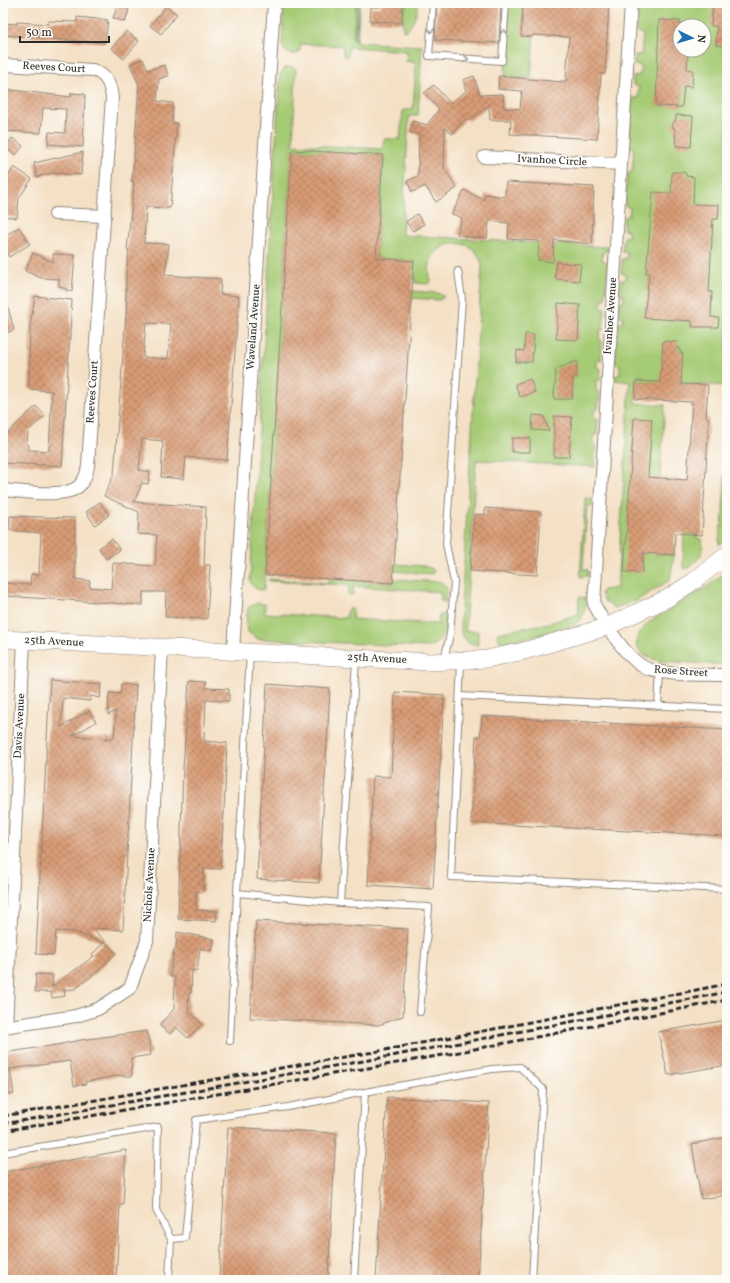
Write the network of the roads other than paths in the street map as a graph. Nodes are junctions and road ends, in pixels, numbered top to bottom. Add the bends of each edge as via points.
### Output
1 (274, 3) edge
2 (433, 3) edge
3 (506, 3) edge
4 (631, 3) edge
5 (3, 65) edge
6 (484, 157) dead end
7 (621, 164) junction
8 (55, 214) dead end
9 (105, 216) junction
10 (458, 271) dead end
11 (3, 490) edge
12 (727, 554) edge
13 (606, 627) junction
14 (3, 639) edge
15 (24, 640) junction
16 (162, 648) junction
17 (241, 652) junction
18 (356, 658) junction
19 (461, 660) junction
20 (444, 662) junction
21 (660, 672) junction
22 (727, 676) edge
23 (460, 696) junction
24 (658, 706) junction
25 (727, 709) edge
26 (727, 889) edge
27 (237, 893) junction
28 (340, 903) junction
29 (420, 1012) dead end
30 (4, 1027) edge
31 (230, 1041) dead end
32 (365, 1092) junction
33 (3, 1153) edge
34 (171, 1239) junction
35 (169, 1280) edge
36 (354, 1280) edge
37 (532, 1280) edge

1 - 17 street, Waveland Avenue
2 -> 3 lane via 429,56 502,60
4 - 7 street, Ivanhoe Avenue
5 - 9 street, Reeves Court via 93,70 101,73 111,86
6 - 7 street, Ivanhoe Circle
7 - 13 street, Ivanhoe Avenue via 594,587 594,604
8 - 9 street
9 - 11 street, Reeves Court via 86,477 79,487 69,492
10 - 20 lane via 462,299 446,544 454,582 450,634
12 - 13 street, 25th Avenue via 668,598
13 - 19 street, 25th Avenue via 524,651 487,659
13 - 21 street, Rose Street via 636,662 649,670
14 - 15 street, 25th Avenue
15 - 16 street, 25th Avenue
15 - 30 street, Davis Avenue
16 - 17 street, 25th Avenue
16 - 30 street, Nichols Avenue via 147,941 130,988 98,1009 76,1016
17 - 18 street, 25th Avenue
17 - 27 lane
18 - 20 street, 25th Avenue
18 - 28 lane
19 - 20 street, 25th Avenue
19 - 23 lane
21 - 22 street, Rose Street
21 - 24 lane
23 - 24 lane
23 - 26 lane via 451,877
24 - 25 lane
27 - 28 lane
27 - 31 lane
28 - 29 lane via 429,907
32 - 34 lane via 288,1107 196,1120 186,1238
32 - 36 lane
32 - 37 lane via 520,1067 542,1089
33 - 34 lane via 158,1127 156,1210
34 - 35 lane

